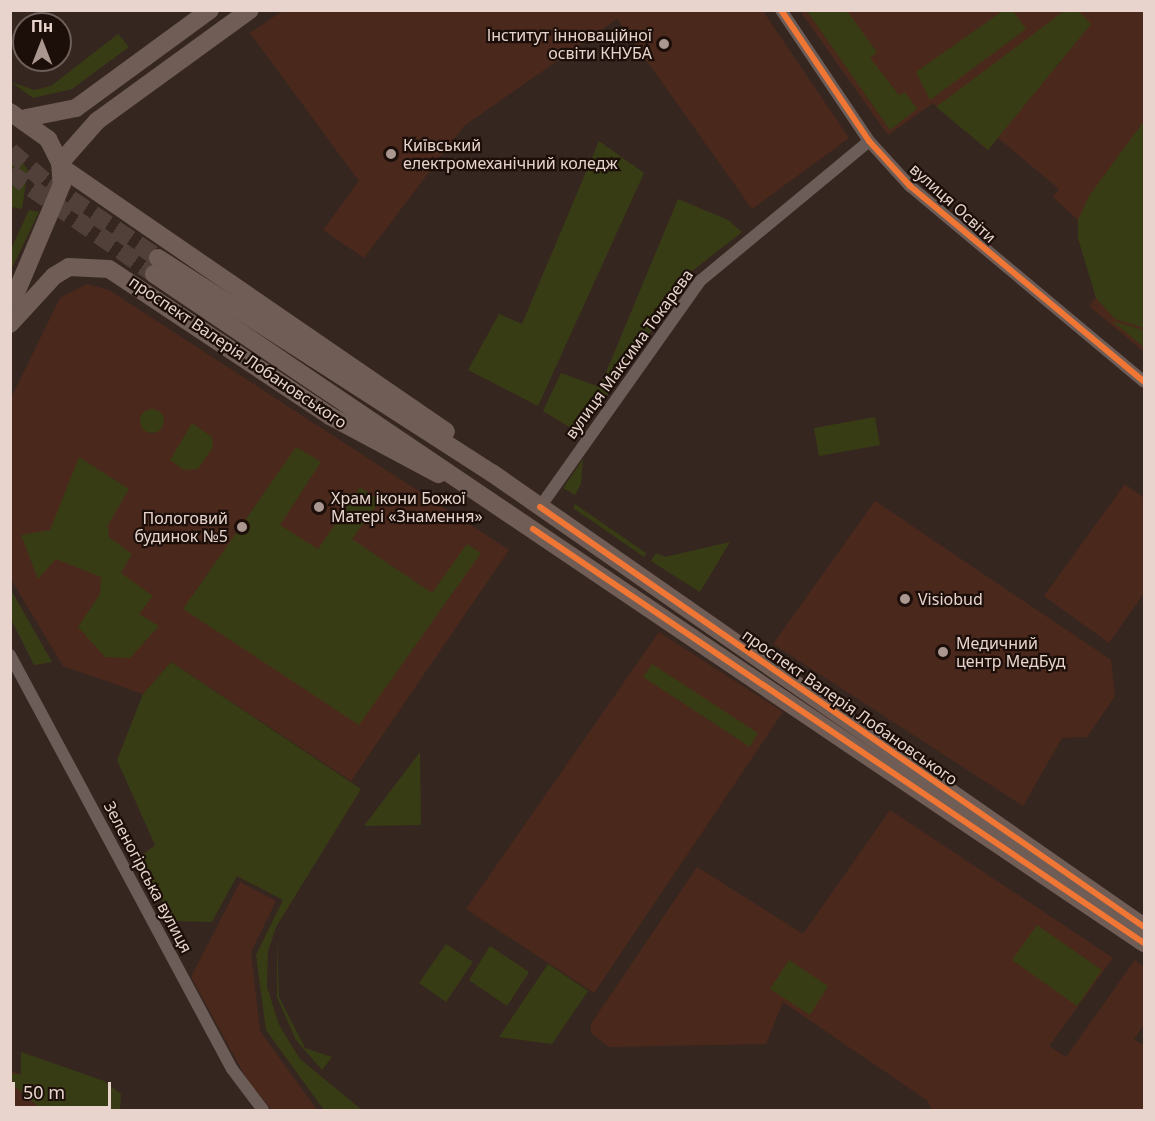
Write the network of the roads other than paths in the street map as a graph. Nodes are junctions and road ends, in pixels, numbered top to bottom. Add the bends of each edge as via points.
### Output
1 (210, 10) edge
2 (250, 10) edge
3 (781, 10) edge
4 (15, 113) edge
5 (869, 141) junction
6 (60, 165) junction
7 (10, 307) edge
8 (10, 324) edge
9 (1144, 382) edge
10 (492, 473) junction
11 (477, 491) junction
12 (540, 507) junction
13 (10, 656) edge
14 (1144, 927) edge
15 (1144, 942) edge
16 (263, 1110) edge

1 - 4 main road via 76,108
2 - 6 main road via 97,121
3 - 5 street, вулиця Освіти
4 - 6 main road via 48,139
5 - 9 street, вулиця Освіти via 910,186
5 - 12 street, вулиця Максима Токарева via 700,281
6 - 7 main road via 59,201
6 - 10 main road, проспект Валерія Лобановського via 373,378 437,424
8 - 11 main road, проспект Валерія Лобановського via 54,276 69,267 110,269 330,416 410,462
10 - 11 main road, проспект Валерія Лобановського via 156,266
10 - 12 main road, проспект Валерія Лобановського
11 - 15 main road, проспект Валерія Лобановського
12 - 14 main road, проспект Валерія Лобановського
13 - 16 street, Зеленогірська вулиця via 232,1069

